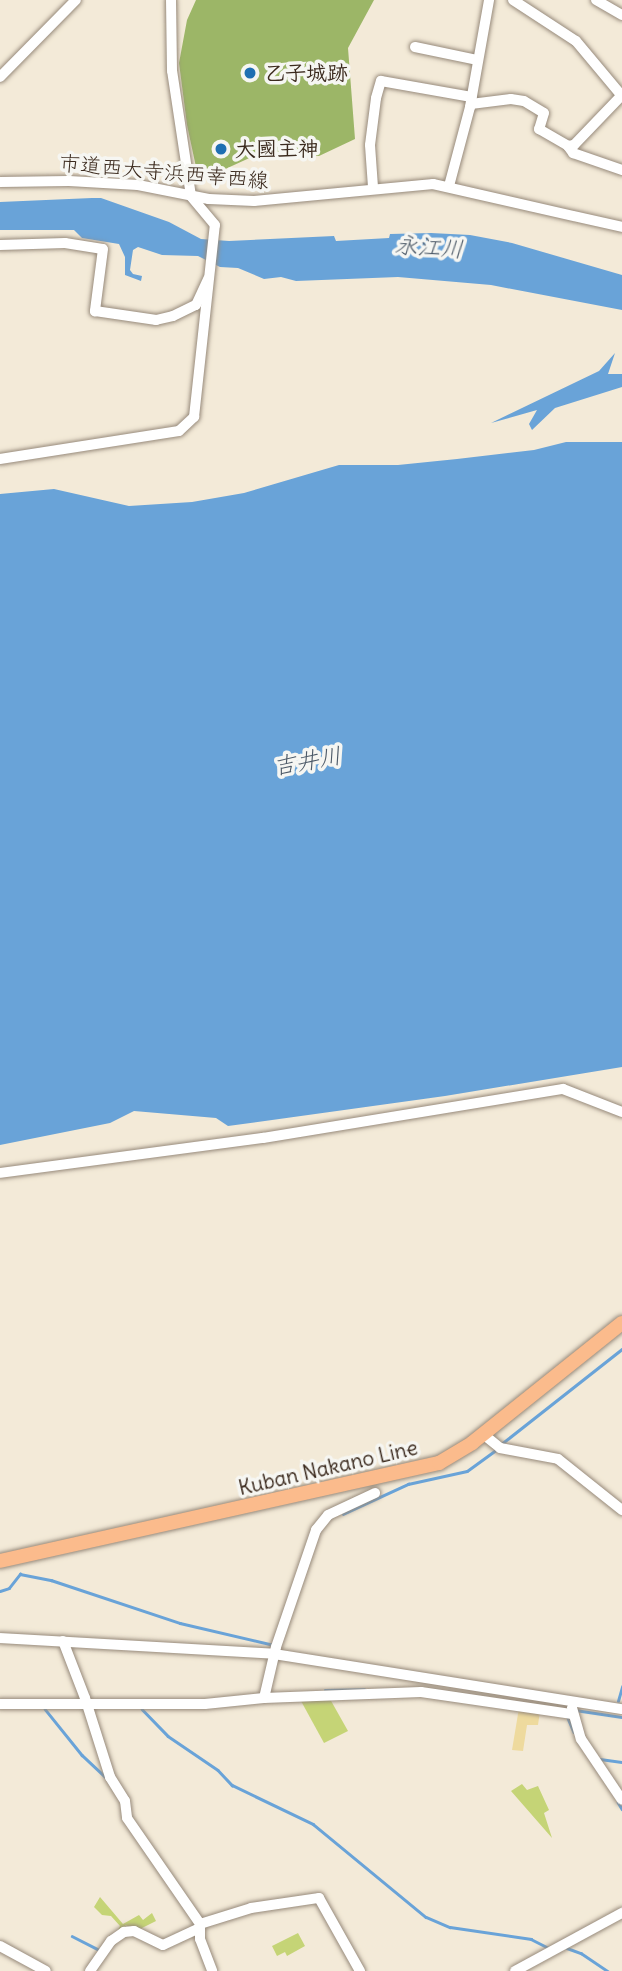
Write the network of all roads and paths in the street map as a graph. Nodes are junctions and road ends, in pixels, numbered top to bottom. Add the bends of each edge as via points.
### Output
1 (76, 0) edge
2 (171, 0) edge
3 (489, 0) edge
4 (513, 0) edge
5 (596, 0) edge
6 (622, 15) edge
7 (415, 47) dead end
8 (477, 60) junction
9 (0, 78) edge
10 (622, 95) edge
11 (471, 101) junction
12 (568, 146) junction
13 (622, 170) edge
14 (0, 182) edge
15 (449, 186) junction
16 (373, 187) junction
17 (191, 196) junction
18 (622, 226) edge
19 (0, 245) edge
20 (210, 277) junction
21 (0, 458) edge
22 (622, 1112) edge
23 (0, 1173) edge
24 (622, 1323) edge
25 (483, 1434) junction
26 (376, 1493) dead end
27 (622, 1510) edge
28 (0, 1561) edge
29 (0, 1639) edge
30 (63, 1641) junction
31 (275, 1654) junction
32 (264, 1696) junction
33 (86, 1702) junction
34 (0, 1704) edge
35 (622, 1709) edge
36 (570, 1710) junction
37 (622, 1800) edge
38 (622, 1913) edge
39 (199, 1926) junction
40 (0, 1946) edge
41 (46, 1971) edge
42 (90, 1971) edge
43 (212, 1971) edge
44 (360, 1971) edge
45 (515, 1971) edge

1 - 9 street
2 - 17 street via 172,71
3 - 8 street
4 - 10 street via 576,41
5 - 6 street
7 - 8 street
8 - 11 street
10 - 12 street
11 - 12 street via 524,101 544,113 538,129
11 - 15 street
11 - 16 street via 381,81 370,145
12 - 13 street via 573,153
14 - 17 street, 市道西大寺浜西幸西線 via 138,186
15 - 16 street, 市道西大寺浜西幸西線
15 - 18 street, 市道西大寺浜西幸西線
16 - 17 street, 市道西大寺浜西幸西線 via 277,201
17 - 20 street via 215,225
19 - 20 street via 65,243 103,249 95,311 156,320 173,316 196,305
20 - 21 street via 194,417 179,431
22 - 23 street via 563,1089 263,1138
24 - 25 main road, Kuban Nakano Line
25 - 27 street via 498,1447 558,1459
25 - 28 main road, Kuban Nakano Line via 450,1458 421,1469
26 - 31 street via 328,1515 316,1530
29 - 30 street
30 - 31 street
30 - 33 street
31 - 32 street
31 - 36 street
32 - 33 street via 205,1704
32 - 36 street via 421,1692
33 - 34 street
33 - 39 street via 110,1777 126,1810
35 - 36 street
36 - 37 street via 581,1739
38 - 45 street
39 - 42 street via 163,1945 135,1931 124,1932 111,1941
39 - 43 street
39 - 44 street via 251,1908 319,1898
40 - 41 street

